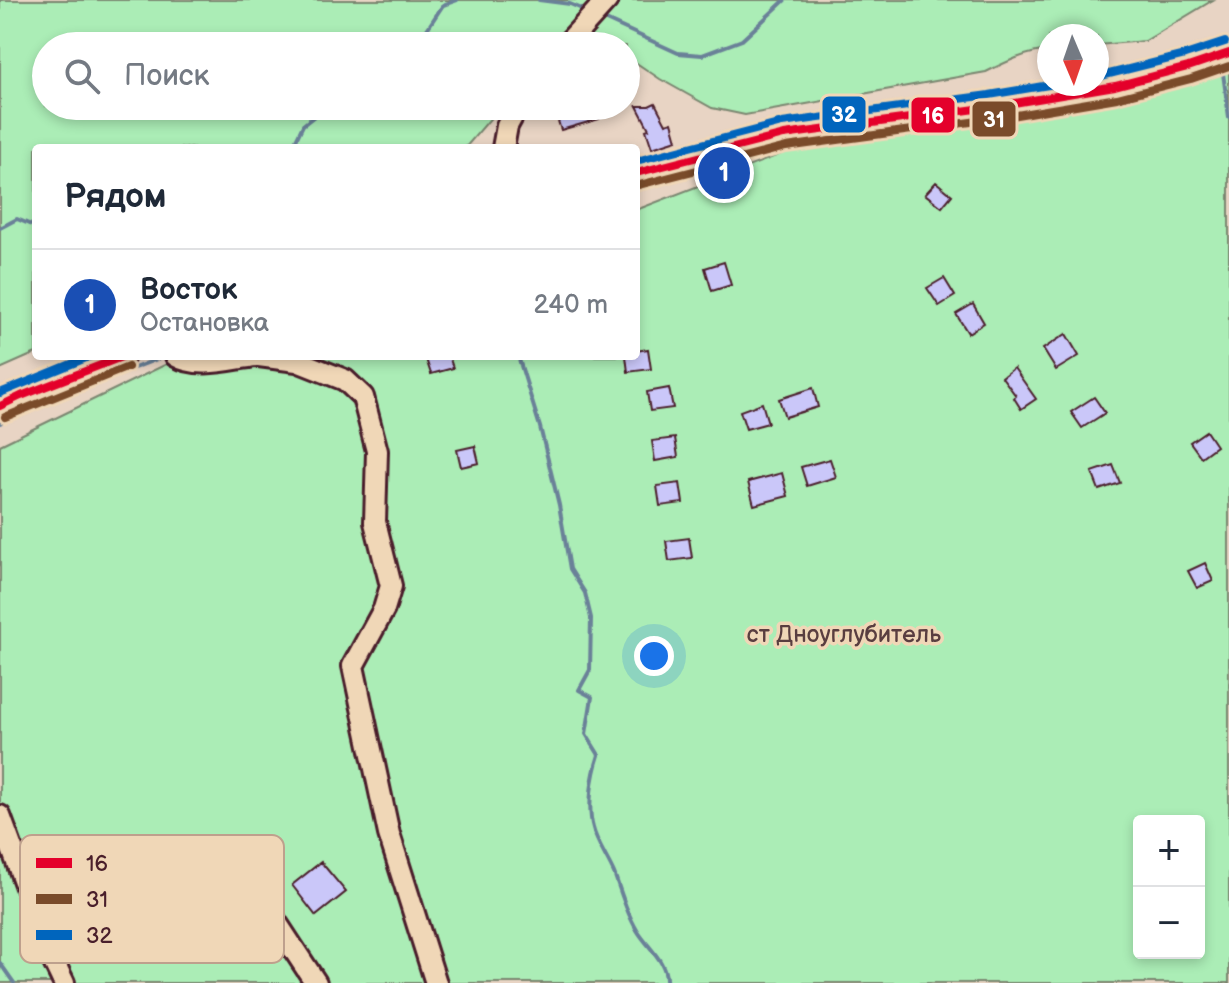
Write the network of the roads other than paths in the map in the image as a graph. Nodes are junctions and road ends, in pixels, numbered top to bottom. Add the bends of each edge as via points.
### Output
1 (607, 0) edge
2 (578, 32) edge
3 (1229, 53) edge
4 (510, 120) edge
5 (504, 144) edge
6 (640, 172) edge
7 (114, 360) edge
8 (187, 360) edge
9 (222, 360) edge
10 (289, 360) edge
11 (0, 406) edge
12 (0, 816) edge
13 (20, 871) edge
14 (284, 934) edge
15 (54, 963) edge
16 (64, 983) edge
17 (316, 983) edge
18 (436, 983) edge

1 - 2 street
3 - 6 street via 1115,86 784,135
4 - 5 street
7 - 11 street
8 - 9 street
10 - 18 street via 345,380 363,397 377,451 375,522 391,586 353,666 389,834
12 - 13 street
14 - 17 street
15 - 16 street

